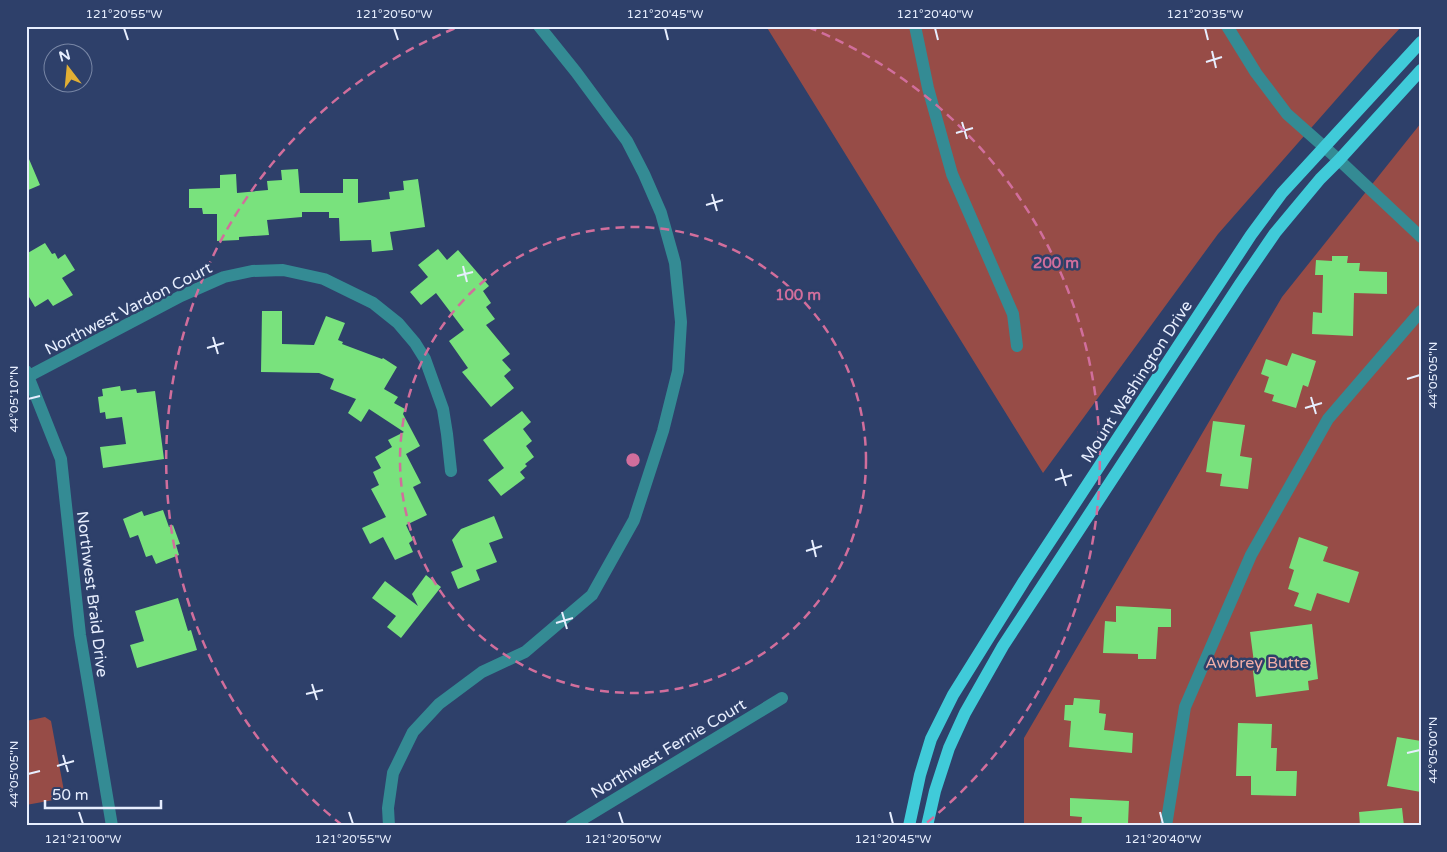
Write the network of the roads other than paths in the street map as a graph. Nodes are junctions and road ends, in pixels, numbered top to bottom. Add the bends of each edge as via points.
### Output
1 (539, 26) edge
2 (915, 26) edge
3 (1227, 26) edge
4 (1421, 42) edge
5 (1421, 70) edge
6 (1325, 147) junction
7 (1340, 160) junction
8 (1421, 237) edge
9 (1421, 311) edge
10 (1017, 346) dead end
11 (28, 373) edge
12 (452, 471) dead end
13 (782, 698) dead end
14 (112, 826) edge
15 (389, 826) edge
16 (570, 826) edge
17 (909, 826) edge
18 (927, 826) edge
19 (1166, 826) edge

1 - 15 street via 627,141 661,213 675,263 681,322 678,371 663,432 634,520 592,595 524,652 482,672 439,704 412,732 393,773
2 - 10 street via 952,174 1013,314
3 - 6 street via 1256,73 1287,114
4 - 6 main road, Mount Washington Drive
5 - 7 main road, Mount Washington Drive
6 - 7 street
6 - 17 main road, Mount Washington Drive via 1282,193 1251,236 953,694 931,739
7 - 8 street
7 - 18 main road, Mount Washington Drive via 1275,233 1004,646 965,713 949,748
9 - 19 street via 1328,419 1252,554 1185,708
11 - 12 street, Northwest Vardon Court via 181,296 224,278 252,271 283,270 324,279 373,303 398,322 415,343 425,359 443,409
11 - 14 street, Northwest Braid Drive via 61,459 80,635
13 - 16 street, Northwest Fernie Court

